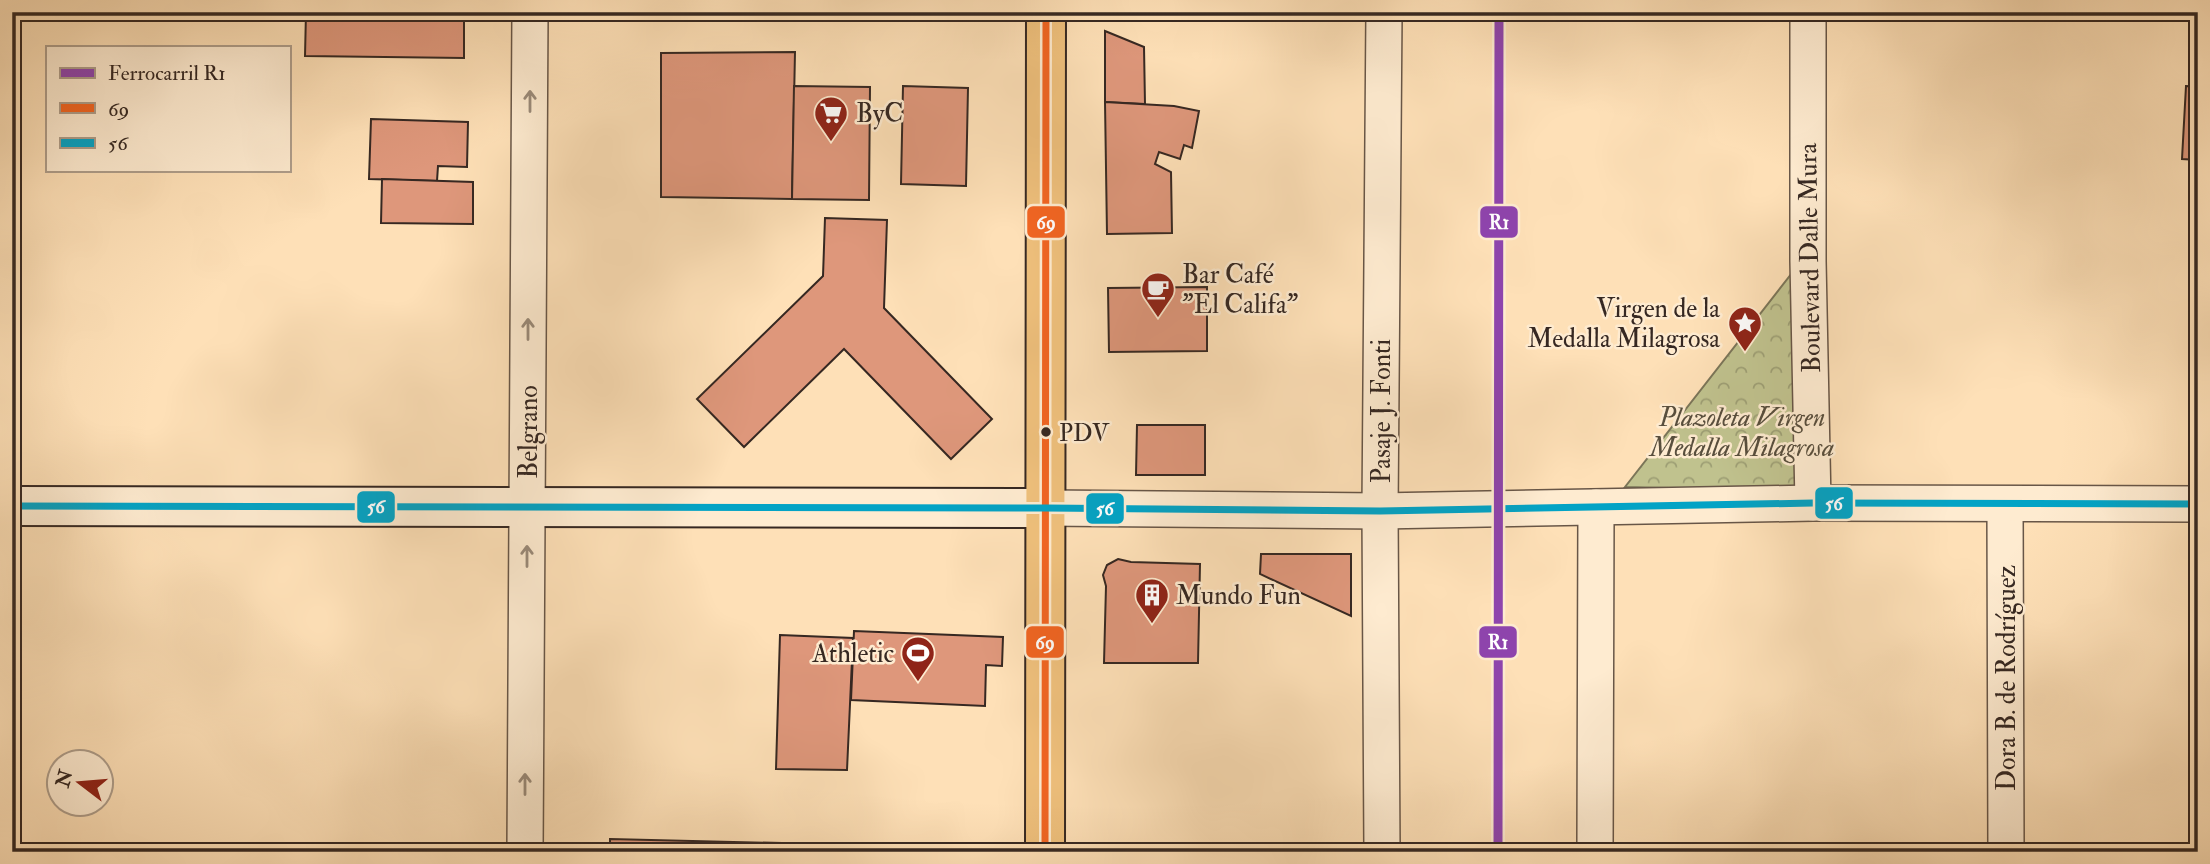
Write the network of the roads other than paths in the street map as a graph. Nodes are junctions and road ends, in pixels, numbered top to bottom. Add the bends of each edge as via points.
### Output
1 (530, 12) edge
2 (1046, 12) edge
3 (1384, 12) edge
4 (1808, 12) edge
5 (1814, 503) junction
6 (2198, 504) edge
7 (2005, 505) junction
8 (12, 506) edge
9 (1596, 507) junction
10 (527, 508) junction
11 (1046, 508) junction
12 (1380, 511) junction
13 (525, 852) edge
14 (1045, 852) edge
15 (1382, 852) edge
16 (1595, 852) edge
17 (2006, 852) edge

10 -> 1 street, Belgrano
2 - 11 highway
3 - 12 street, Pasaje J. Fonti
4 - 5 street, Boulevard Dalle Mura
5 - 7 street
5 - 9 street
6 - 7 street
7 - 17 street, Dora B. de Rodríguez
8 - 10 main road
9 - 12 street
9 - 16 street
10 - 11 main road
13 -> 10 street, Belgrano
11 - 12 street
11 - 14 highway
12 - 15 street, Pasaje J. Fonti

